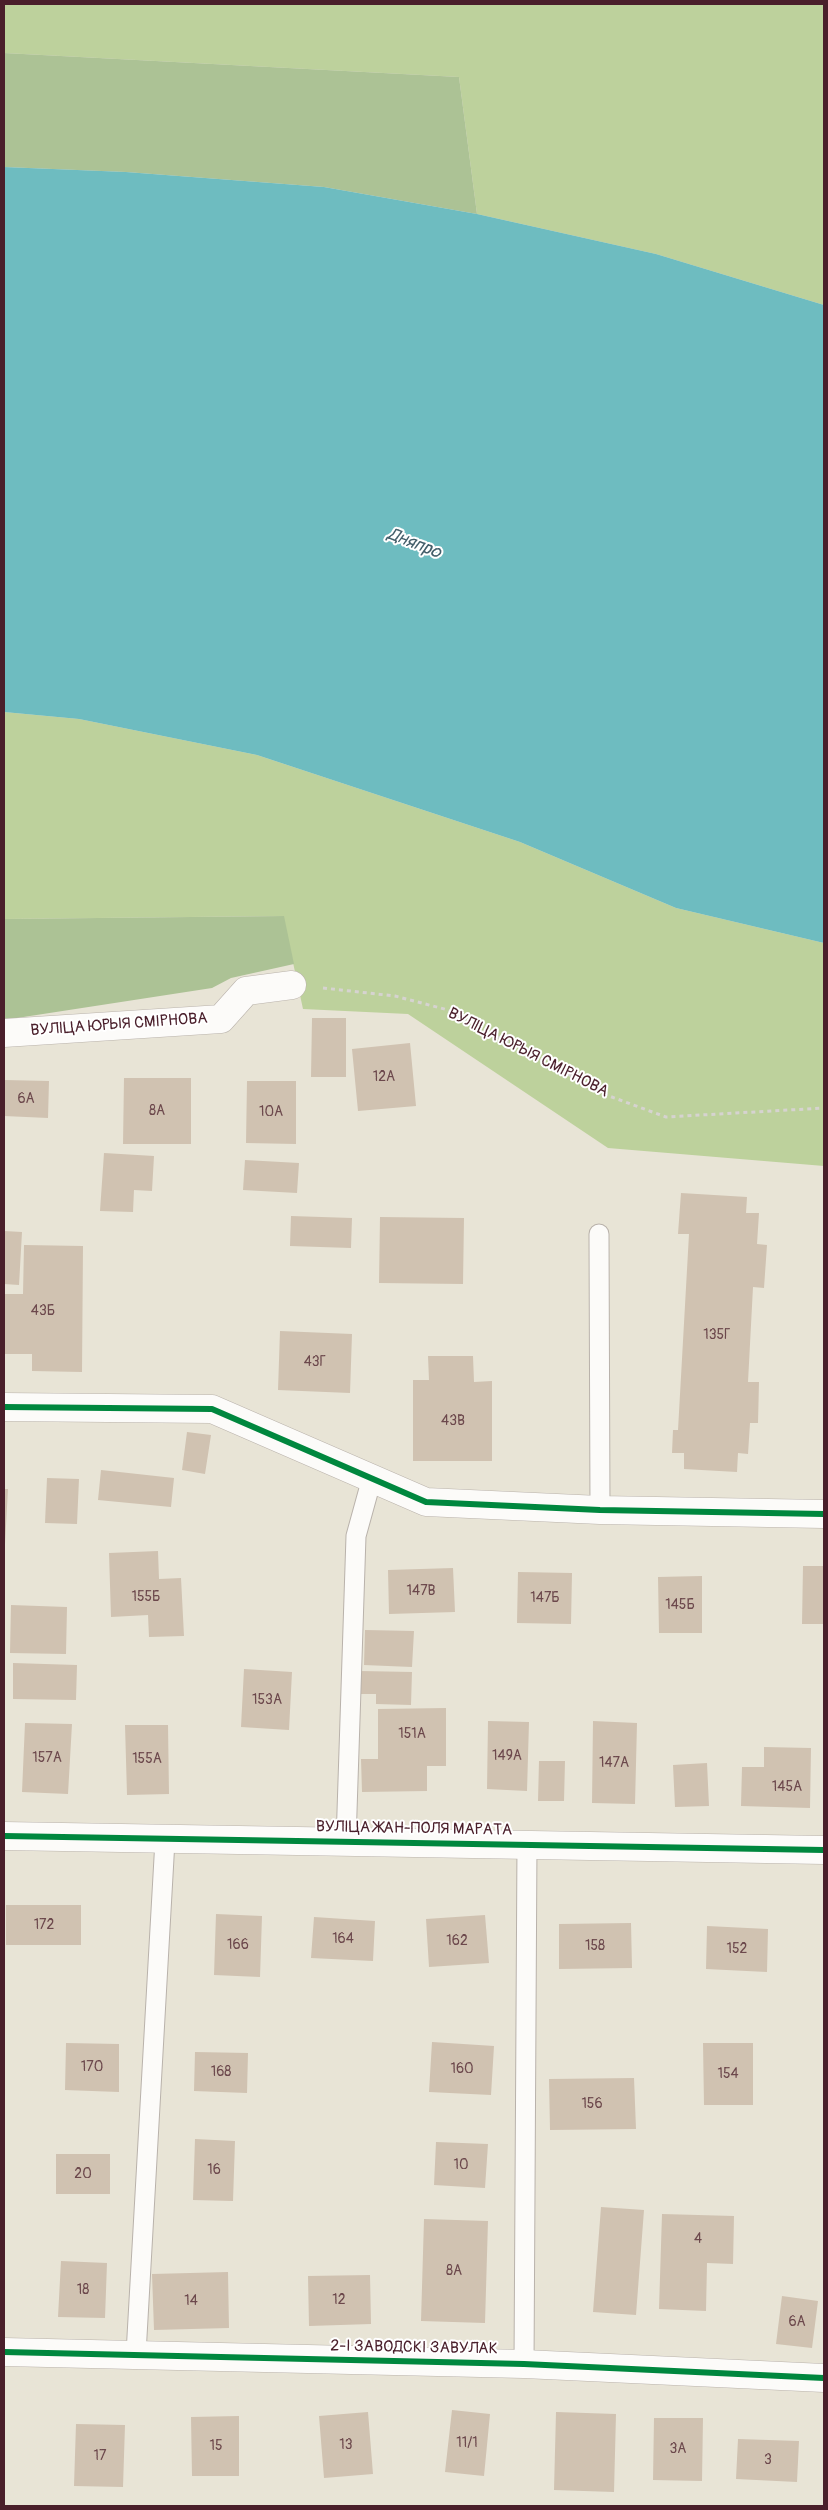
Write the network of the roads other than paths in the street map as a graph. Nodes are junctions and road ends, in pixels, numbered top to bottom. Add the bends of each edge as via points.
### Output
1 (292, 985) road end
2 (4, 1032) edge
3 (599, 1234) dead end
4 (4, 1407) edge
5 (372, 1478) junction
6 (600, 1510) junction
7 (824, 1514) edge
8 (4, 1836) edge
9 (165, 1840) junction
10 (346, 1842) junction
11 (527, 1844) junction
12 (824, 1850) edge
13 (4, 2352) edge
14 (136, 2354) junction
15 (524, 2364) junction
16 (824, 2378) edge

1 - 2 street, ВУЛІЦА ЮРЫЯ СМІРНОВА via 246,991 221,1019
3 - 6 lane
4 - 5 street via 212,1409
5 - 6 street via 426,1502
5 - 10 lane via 356,1536
6 - 7 street
8 - 9 street, ВУЛІЦА ЖАН-ПОЛЯ МАРАТА
9 - 10 street, ВУЛІЦА ЖАН-ПОЛЯ МАРАТА
9 - 14 lane
10 - 11 street, ВУЛІЦА ЖАН-ПОЛЯ МАРАТА
11 - 12 street, ВУЛІЦА ЖАН-ПОЛЯ МАРАТА
11 - 15 lane
13 - 14 street, 2-І ЗАВОДСКІ ЗАВУЛАК
14 - 15 street, 2-І ЗАВОДСКІ ЗАВУЛАК
15 - 16 street, 2-І ЗАВОДСКІ ЗАВУЛАК

